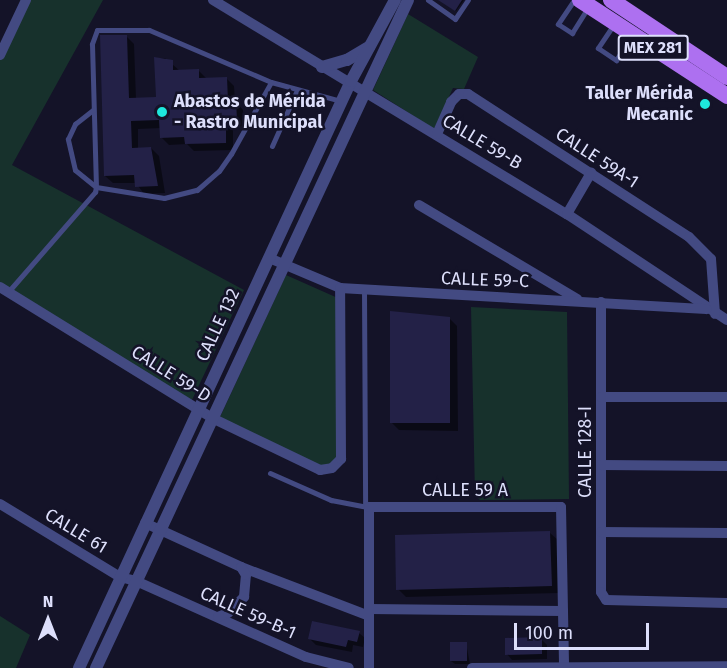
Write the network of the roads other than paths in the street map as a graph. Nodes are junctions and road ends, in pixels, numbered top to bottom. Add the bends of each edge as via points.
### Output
1 (26, 0) edge
2 (213, 0) edge
3 (395, 0) edge
4 (408, 0) edge
5 (428, 0) edge
6 (468, 0) edge
7 (611, 0) edge
8 (581, 2) edge
9 (615, 23) junction
10 (633, 35) junction
11 (370, 46) junction
12 (0, 55) edge
13 (322, 67) junction
14 (725, 72) edge
15 (351, 81) junction
16 (271, 82) junction
17 (297, 90) junction
18 (365, 90) junction
19 (727, 96) edge
20 (342, 101) junction
21 (93, 110) junction
22 (437, 134) junction
23 (272, 146) dead end
24 (591, 173) junction
25 (96, 187) junction
26 (419, 205) dead end
27 (567, 214) junction
28 (269, 258) junction
29 (283, 265) junction
30 (340, 288) junction
31 (4, 290) edge
32 (364, 290) junction
33 (580, 301) junction
34 (601, 302) junction
35 (710, 311) junction
36 (727, 321) edge
37 (727, 396) edge
38 (601, 397) junction
39 (198, 410) junction
40 (212, 418) junction
41 (601, 465) junction
42 (727, 466) edge
43 (270, 473) dead end
44 (0, 504) edge
45 (367, 506) junction
46 (145, 523) junction
47 (160, 530) junction
48 (601, 532) junction
49 (727, 533) edge
50 (241, 567) junction
51 (120, 577) junction
52 (136, 581) junction
53 (727, 603) edge
54 (563, 611) junction
55 (369, 612) junction
56 (218, 617) junction
57 (727, 666) edge
58 (564, 667) edge
59 (79, 668) edge
60 (96, 668) edge
61 (349, 668) edge
62 (369, 668) edge
63 (472, 668) edge

1 - 12 street
2 - 13 street, CALLE 59-B
3 - 11 street, CALLE 132
4 - 18 street, CALLE 132
5 - 6 lane via 455,19
7 - 14 main road, MEX 281
8 - 8 lane via 558,24 572,33
8 - 9 main road, MEX 281
9 - 10 main road, MEX 281
9 - 10 lane via 598,48 616,60
10 - 19 main road, MEX 281
11 - 13 street via 347,60
11 - 15 street, CALLE 132
13 - 15 street, CALLE 59-B
15 - 18 street, CALLE 59-B
15 - 20 street, CALLE 132
16 - 17 lane
16 - 21 lane via 150,30 111,27 96,30 92,44
16 - 25 lane via 231,154 197,190 164,198
17 - 20 lane
17 - 23 lane
18 - 22 street, CALLE 59-B
18 - 29 street, CALLE 132
20 - 28 street, CALLE 132
21 - 25 lane
21 - 25 lane via 75,124 68,139 75,170
22 - 24 street, CALLE 59A-1 via 459,94 468,94
22 - 27 street, CALLE 59-B
24 - 27 street
24 - 35 street, CALLE 59A-1 via 689,237 711,259
25 - 31 lane
26 - 33 street
27 - 35 street, CALLE 59-B via 690,293
28 - 29 street, CALLE 59-C
28 - 39 street, CALLE 132
29 - 30 street, CALLE 59-C
29 - 40 street, CALLE 132
30 - 32 street, CALLE 59-C
30 - 40 street, CALLE 59-D via 341,459 332,468 320,470
31 - 39 street, CALLE 59-D
32 - 33 street, CALLE 59-C
32 - 45 lane
33 - 34 street, CALLE 59-C
34 - 35 street, CALLE 59-C
34 - 38 street, CALLE 128-I
35 - 36 street, CALLE 59-B
37 - 38 street
38 - 41 street, CALLE 128-I
39 - 40 street, CALLE 59-D
39 - 46 street, CALLE 132
40 - 47 street, CALLE 132
41 - 42 street
41 - 48 street, CALLE 128-I
43 - 45 lane via 332,500
44 - 51 street, CALLE 61
45 - 54 street, CALLE 59 A via 561,507
45 - 55 street
46 - 47 street
46 - 51 street, CALLE 132
47 - 50 street
47 - 52 street, CALLE 132
48 - 49 street
48 - 53 street, CALLE 128-I via 601,592 606,600
50 - 55 street
50 - 56 street via 246,575 244,597
51 - 52 street, CALLE 61
51 - 59 street, CALLE 132
52 - 56 street, CALLE 59-B-1
52 - 60 street, CALLE 132
54 - 55 street
54 - 58 street
55 - 62 street
56 - 61 street, CALLE 59-B-1 via 306,657
57 - 58 street
58 - 63 street

